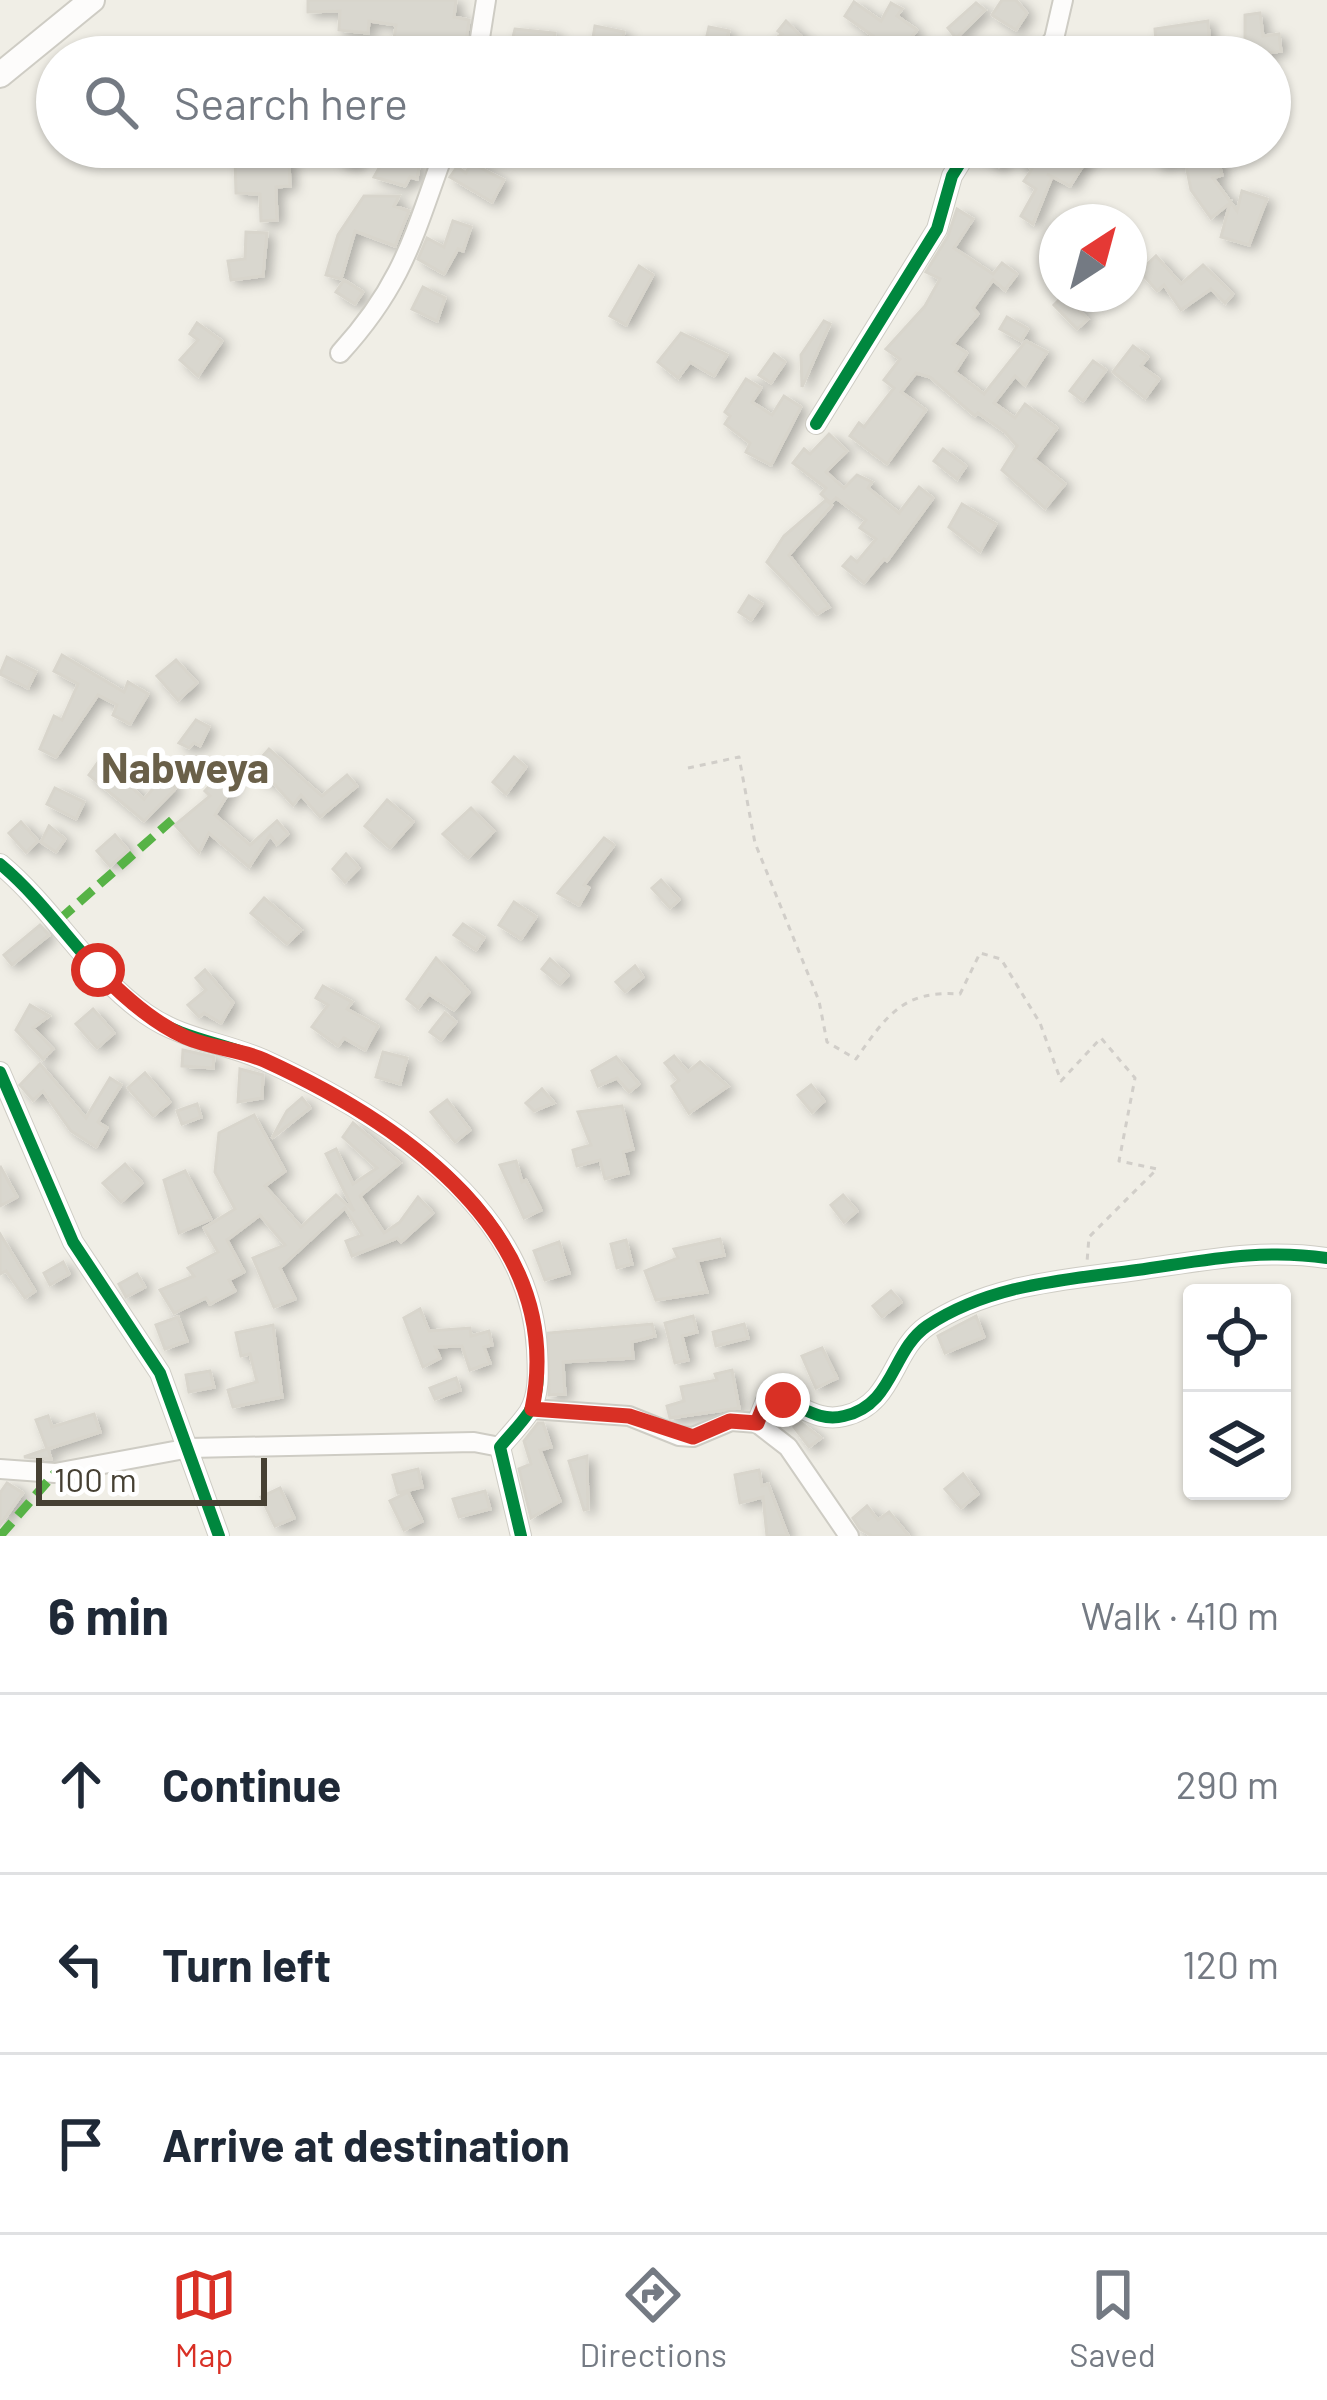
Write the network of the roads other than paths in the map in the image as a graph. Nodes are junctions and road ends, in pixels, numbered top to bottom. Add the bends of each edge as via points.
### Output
1 (92, 0) edge
2 (486, 0) edge
3 (1063, 0) edge
4 (47, 36) edge
5 (480, 36) edge
6 (1055, 36) edge
7 (36, 45) edge
8 (4, 71) edge
9 (440, 168) edge
10 (957, 168) edge
11 (340, 353) dead end
12 (816, 424) dead end
13 (0, 864) edge
14 (0, 1072) edge
15 (1327, 1258) edge
16 (532, 1409) junction
17 (757, 1423) junction
18 (500, 1447) junction
19 (190, 1448) junction
20 (0, 1469) edge
21 (219, 1536) edge
22 (521, 1536) edge
23 (849, 1536) edge

1 - 4 street
2 - 5 street
3 - 6 street
7 - 8 street
9 - 11 street via 399,277
10 - 12 street via 937,229
13 - 16 street via 145,1013 187,1039 262,1059 362,1111 452,1181 501,1236 524,1278 536,1329
14 - 19 street via 73,1242 146,1344
15 - 17 street via 1258,1251 1002,1292 921,1330 890,1382 861,1410 815,1417 767,1398
16 - 17 street via 629,1416 693,1437 730,1421
16 - 18 street
17 - 23 street via 788,1447
18 - 19 street
18 - 22 street
19 - 20 street via 55,1473
19 - 21 street

